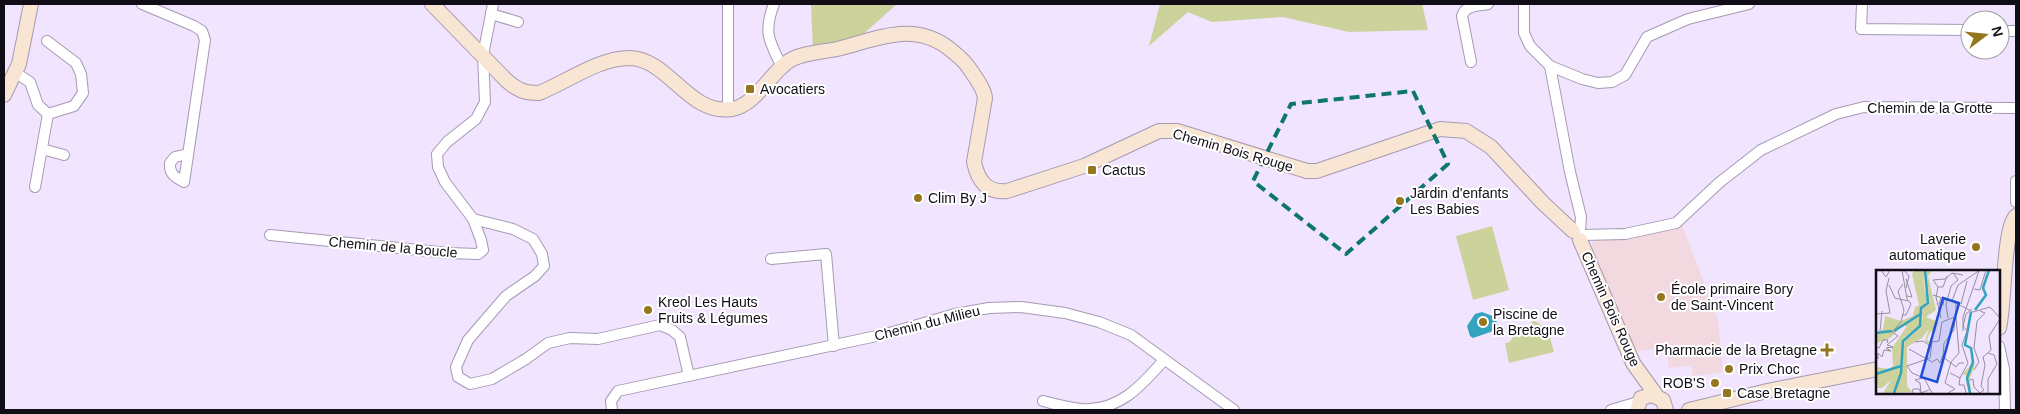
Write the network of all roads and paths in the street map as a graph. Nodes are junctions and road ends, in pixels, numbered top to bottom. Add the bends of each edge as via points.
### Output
1 (31, 4) edge
2 (142, 4) edge
3 (432, 4) edge
4 (728, 4) edge
5 (774, 4) edge
6 (1488, 4) edge
7 (1524, 4) edge
8 (1749, 4) edge
9 (1862, 4) edge
10 (492, 9) edge
11 (518, 22) dead end
12 (1960, 30) edge
13 (47, 41) dead end
14 (483, 54) junction
15 (1471, 62) dead end
16 (1550, 66) junction
17 (782, 67) junction
18 (10, 77) edge
19 (4, 94) edge
20 (2016, 108) edge
21 (728, 109) junction
22 (48, 114) junction
23 (42, 149) junction
24 (64, 154) dead end
25 (188, 154) dead end
26 (2016, 181) edge
27 (35, 187) dead end
28 (2016, 202) edge
29 (2016, 216) edge
30 (473, 219) junction
31 (1579, 234) junction
32 (270, 235) dead end
33 (771, 259) dead end
34 (2000, 323) edge
35 (834, 346) junction
36 (2000, 351) edge
37 (1164, 360) junction
38 (1876, 369) edge
39 (689, 376) junction
40 (1642, 378) junction
41 (1043, 401) dead end
42 (1662, 403) edge
43 (1639, 404) edge
44 (1082, 409) edge
45 (612, 410) edge
46 (1234, 410) edge
47 (1619, 410) edge
48 (1683, 410) edge
49 (1689, 410) edge
50 (2005, 410) edge

1 - 18 street
2 - 25 street via 194,26 202,31 205,40
3 - 14 street
4 - 21 street
5 - 17 street via 769,18 768,39
6 - 15 street via 1468,8 1462,16
7 - 16 street via 1524,33 1530,46
8 - 16 street via 1688,19 1653,33 1647,37 1625,75 1612,82 1582,79
9 - 12 street via 1861,28
10 - 11 street
10 - 14 street
13 - 22 street via 76,63 83,93 74,106
14 - 21 street via 516,89 528,93 543,92 621,59 639,59 652,65 702,103
14 - 30 street, Chemin de la Boucle via 484,102 476,119 446,142 437,154 438,167 445,182
16 - 31 street via 1581,218
17 - 21 street, Chemin Bois Rouge via 751,98 734,109
17 - 31 street, Chemin Bois Rouge via 791,60 900,34 921,33 945,45 965,61 984,95 974,162 984,183 996,192 1084,166 1159,131 1177,130 1307,172 1440,129 1452,128 1466,131 1491,147 1543,203
18 - 19 street
18 - 22 street via 30,82 38,105
20 - 31 street, Chemin de la Grotte via 1864,107 1836,114 1761,150 1676,223 1625,234
22 - 23 street
23 - 24 street
23 - 27 street
26 - 28 street
29 - 34 street via 2008,232
30 - 32 street, Chemin de la Boucle via 482,240 483,250 478,254
30 - 39 street via 513,229 533,239 542,254 544,266 506,296 468,340 456,367 458,377 470,384 492,379 555,341 598,339 660,325 680,337
31 - 40 street, Chemin Bois Rouge via 1616,327
33 - 35 street via 826,254
35 - 37 street, Chemin du Milieu via 955,314 1021,307 1099,322 1131,335
35 - 39 street, Chemin du Milieu
36 - 50 street
37 - 44 street via 1120,401
37 - 46 street, Chemin du Milieu
38 - 49 street
39 - 45 street, Chemin du Milieu via 618,391 611,401
40 - 42 street, Chemin Bois Rouge
40 - 43 street, Chemin Bois Rouge
41 - 44 street
42 - 43 street via 1648,395
42 - 48 street
43 - 47 street

